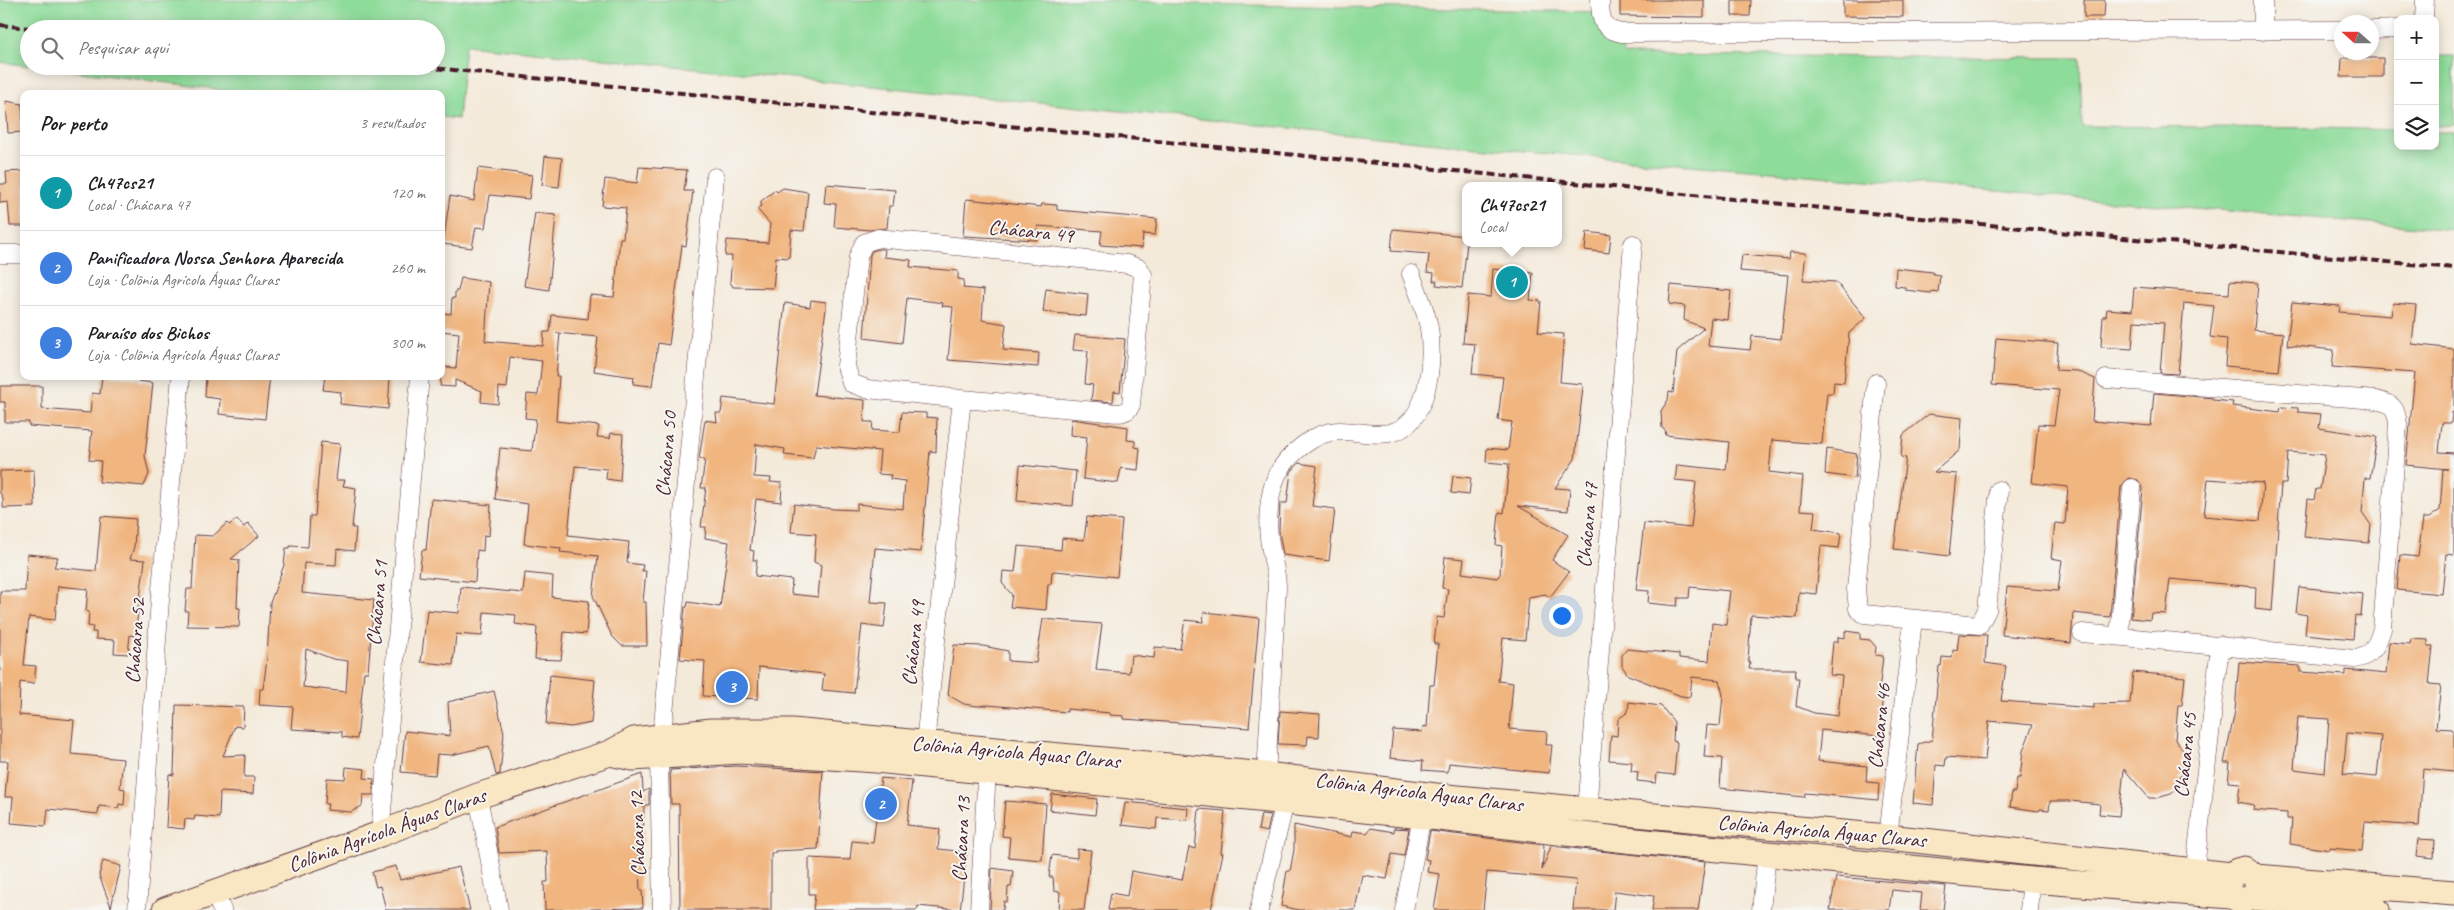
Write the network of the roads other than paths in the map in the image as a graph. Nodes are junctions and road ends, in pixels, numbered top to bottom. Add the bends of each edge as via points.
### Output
1 (1600, 0) edge
2 (2263, 0) edge
3 (2425, 0) edge
4 (2424, 15) edge
5 (2394, 29) edge
6 (2334, 30) edge
7 (2379, 30) edge
8 (2263, 31) junction
9 (715, 176) dead end
10 (1633, 244) dead end
11 (0, 254) edge
12 (20, 254) edge
13 (1412, 274) dead end
14 (2106, 379) dead end
15 (181, 380) edge
16 (420, 380) edge
17 (1876, 383) dead end
18 (962, 399) junction
19 (2132, 488) dead end
20 (1999, 490) dead end
21 (1913, 620) junction
22 (2082, 632) dead end
23 (2119, 636) junction
24 (2220, 645) junction
25 (925, 743) junction
26 (660, 746) junction
27 (987, 770) junction
28 (1266, 775) junction
29 (1294, 778) junction
30 (1330, 781) junction
31 (478, 796) junction
32 (1285, 802) junction
33 (1329, 807) junction
34 (1587, 810) junction
35 (1422, 816) junction
36 (380, 834) junction
37 (1888, 837) junction
38 (1767, 853) junction
39 (2196, 870) junction
40 (2032, 880) junction
41 (2243, 886) junction
42 (2454, 893) edge
43 (218, 901) edge
44 (2290, 905) edge
45 (137, 910) edge
46 (165, 910) edge
47 (499, 910) edge
48 (662, 910) edge
49 (980, 910) edge
50 (1259, 910) edge
51 (1404, 910) edge
52 (1761, 910) edge
53 (2029, 910) edge
54 (2377, 910) edge

1 - 8 street via 1607,29 1622,33
2 - 8 street
3 - 4 street
5 - 7 street
6 - 8 street
9 - 26 street, Chácara 50
10 - 34 street, Chácara 47
11 - 12 street
13 - 28 street via 1425,311 1430,349 1427,387 1414,418 1391,433 1339,431 1324,434 1292,454 1282,466 1274,485 1269,539 1277,587
14 - 24 street via 2376,400 2388,403 2396,411 2398,424 2382,629 2372,652 2365,658 2355,659
15 - 45 street, Chácara 52 via 160,600
16 - 36 street, Chácara 51
17 - 21 street via 1856,598 1858,609 1864,614
18 - 18 street, Chácara 49 via 867,389 851,383 846,366 858,257 864,243 878,238 1127,264 1139,268 1143,275 1129,410 1107,412
18 - 25 street, Chácara 49
19 - 23 street
20 - 21 street via 1984,618 1979,625 1972,626
21 - 37 street, Chácara 46
22 - 23 street
23 - 24 street
24 - 39 street, Chácara 45
25 - 26 main road, Colônia Agrícola Águas Claras via 792,731 711,731
25 - 28 main road, Colônia Agrícola Águas Claras
26 - 27 main road, Colônia Agrícola Águas Claras
26 - 31 main road, Colônia Agrícola Águas Claras via 633,758 610,753
26 - 48 street, Chácara 12
27 - 32 main road, Colônia Agrícola Águas Claras
27 - 49 street, Chácara 13
28 - 29 main road, Colônia Agrícola Águas Claras
29 - 30 main road, Colônia Agrícola Águas Claras
29 - 32 main road
30 - 33 main road
30 - 34 main road, Colônia Agrícola Águas Claras via 1436,796
31 - 36 main road, Colônia Agrícola Águas Claras
31 - 47 street
32 - 33 main road, Colônia Agrícola Águas Claras
32 - 50 street
33 - 35 main road, Colônia Agrícola Águas Claras
34 - 37 main road, Colônia Agrícola Águas Claras
35 - 38 main road, Colônia Agrícola Águas Claras
35 - 51 street
36 - 43 main road, Colônia Agrícola Águas Claras
37 - 39 main road, Colônia Agrícola Águas Claras
38 - 40 main road, Colônia Agrícola Águas Claras
38 - 52 street
39 - 41 main road, Colônia Agrícola Águas Claras
40 - 41 main road, Colônia Agrícola Águas Claras
40 - 53 street
41 - 42 main road, Colônia Agrícola Águas Claras
41 - 44 main road, Colônia Agrícola Águas Claras
43 - 46 main road, Colônia Agrícola Águas Claras
44 - 54 main road, Colônia Agrícola Águas Claras

